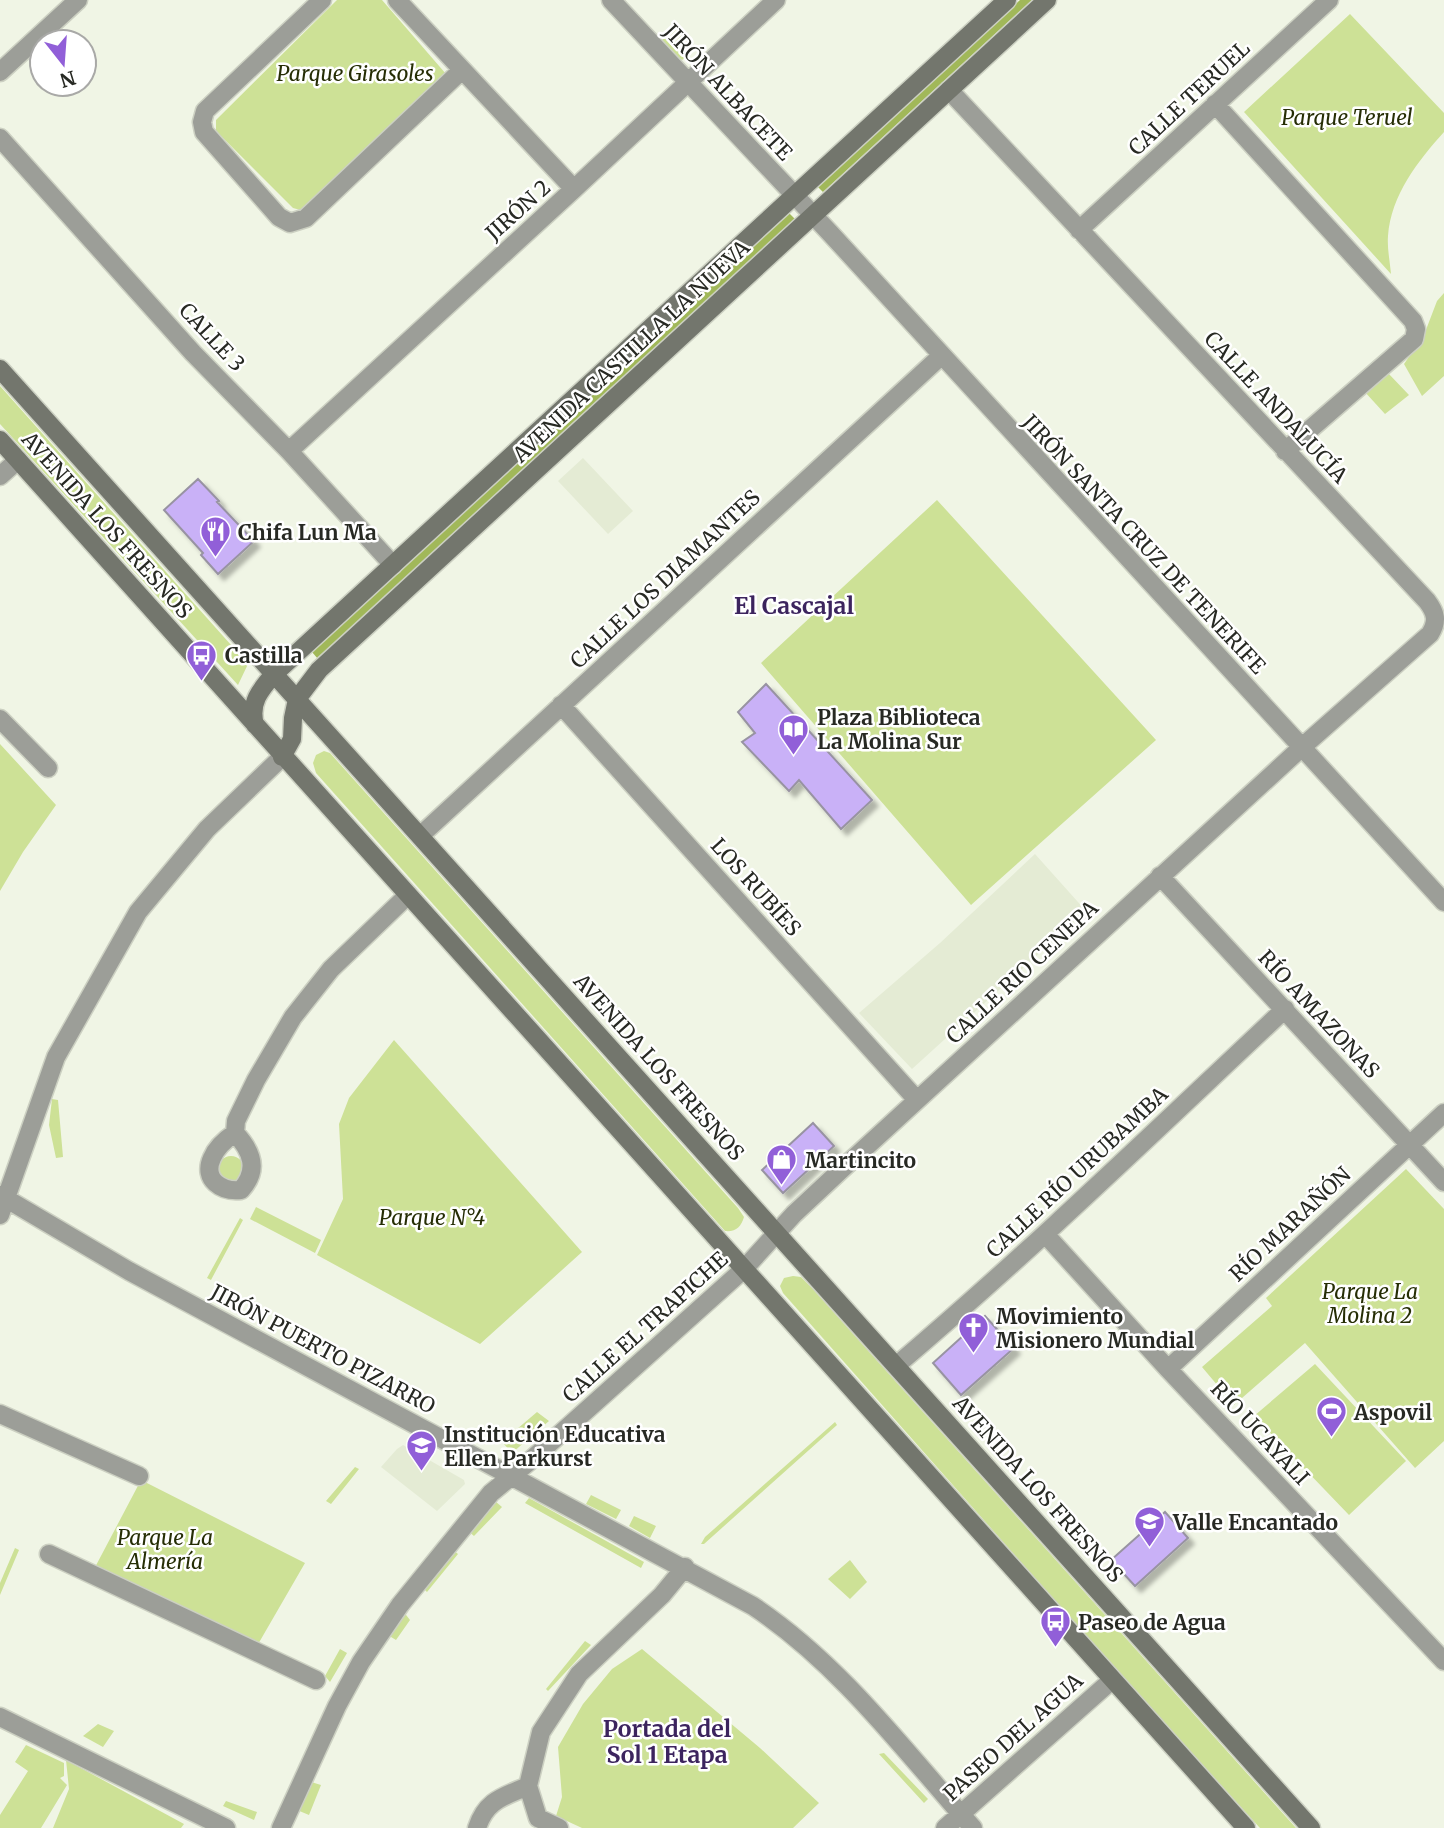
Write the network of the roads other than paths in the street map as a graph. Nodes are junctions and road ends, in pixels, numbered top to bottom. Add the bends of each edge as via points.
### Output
1 (78, 0) edge
2 (322, 0) edge
3 (397, 0) edge
4 (611, 0) edge
5 (776, 0) edge
6 (1007, 0) edge
7 (1047, 0) edge
8 (1329, 0) edge
9 (462, 70) junction
10 (0, 72) edge
11 (689, 82) junction
12 (949, 90) junction
13 (1215, 104) junction
14 (0, 138) edge
15 (575, 189) junction
16 (793, 195) junction
17 (812, 215) junction
18 (1079, 229) junction
19 (941, 356) junction
20 (0, 369) edge
21 (0, 440) edge
22 (289, 451) junction
23 (1285, 451) junction
24 (18, 460) junction
25 (0, 476) edge
26 (393, 565) junction
27 (274, 674) junction
28 (297, 699) junction
29 (561, 705) junction
30 (0, 719) edge
31 (255, 725) junction
32 (1301, 748) junction
33 (282, 757) junction
34 (48, 768) dead end
35 (421, 835) junction
36 (1160, 876) junction
37 (408, 895) junction
38 (1444, 902) edge
39 (1285, 1009) junction
40 (917, 1100) junction
41 (1444, 1113) edge
42 (235, 1133) dead end
43 (1409, 1145) junction
44 (1444, 1182) edge
45 (2, 1203) edge
46 (777, 1232) junction
47 (1045, 1234) junction
48 (744, 1269) junction
49 (897, 1365) junction
50 (1168, 1369) junction
51 (0, 1414) edge
52 (513, 1475) junction
53 (139, 1476) dead end
54 (49, 1554) dead end
55 (685, 1567) junction
56 (1444, 1661) edge
57 (316, 1680) dead end
58 (1112, 1681) junction
59 (0, 1717) edge
60 (528, 1786) junction
61 (960, 1814) junction
62 (226, 1828) edge
63 (281, 1828) edge
64 (477, 1828) edge
65 (559, 1828) edge
66 (945, 1828) edge
67 (973, 1828) edge
68 (1245, 1828) edge
69 (1311, 1828) edge

1 - 10 street
2 - 9 street via 205,111 202,122 205,132 279,217 290,223 306,218
3 - 9 street
4 - 11 street, JIRÓN ALBACETE
5 - 11 street, JIRÓN 2
6 - 16 main road, AVENIDA CASTILLA LA NUEVA
7 - 12 main road, AVENIDA CASTILLA LA NUEVA
8 - 13 street, CALLE TERUEL
9 - 15 street
11 - 15 street, JIRÓN 2
11 - 16 street, JIRÓN ALBACETE
12 - 17 main road, AVENIDA CASTILLA LA NUEVA
12 - 18 street, CALLE ANDALUCÍA
13 - 18 street, CALLE TERUEL
13 - 23 street via 1416,329 1414,339
14 - 22 street, CALLE 3
15 - 22 street, JIRÓN 2
16 - 17 street, JIRÓN ALBACETE
16 - 26 main road, AVENIDA CASTILLA LA NUEVA
17 - 19 street, JIRÓN SANTA CRUZ DE TENERIFE
17 - 28 main road, AVENIDA CASTILLA LA NUEVA via 319,670
18 - 23 street, CALLE ANDALUCÍA
19 - 29 street, CALLE LOS DIAMANTES
19 - 32 street, JIRÓN SANTA CRUZ DE TENERIFE
20 - 27 main road, AVENIDA LOS FRESNOS
21 - 24 main road, AVENIDA LOS FRESNOS
22 - 26 street, CALLE 3
23 - 32 street, CALLE ANDALUCÍA via 1427,601 1436,624
24 - 25 street
24 - 31 main road, AVENIDA LOS FRESNOS
26 - 27 main road, AVENIDA CASTILLA LA NUEVA
27 - 28 main road, AVENIDA LOS FRESNOS
27 - 31 main road, AVENIDA CASTILLA LA NUEVA via 255,700 251,713
28 - 33 main road, AVENIDA CASTILLA LA NUEVA via 292,739
28 - 35 main road, AVENIDA LOS FRESNOS
29 - 35 street, CALLE LOS DIAMANTES
29 - 40 street, LOS RUBÍES
30 - 34 street
31 - 33 main road, AVENIDA LOS FRESNOS
32 - 36 street, CALLE RIO CENEPA
32 - 38 street, JIRÓN SANTA CRUZ DE TENERIFE
33 - 37 main road, AVENIDA LOS FRESNOS
33 - 45 street via 207,830 138,912 56,1057
35 - 46 main road, AVENIDA LOS FRESNOS
36 - 39 street, RÍO AMAZONAS
36 - 40 street, CALLE RIO CENEPA
37 - 42 street via 331,969 293,1017 256,1080
37 - 48 main road, AVENIDA LOS FRESNOS
39 - 43 street, RÍO AMAZONAS
39 - 47 street, CALLE RÍO URUBAMBA
40 - 46 street, CALLE RIO CENEPA
41 - 43 street, RÍO MARAÑÓN
43 - 44 street, RÍO AMAZONAS
43 - 50 street, RÍO MARAÑÓN
45 - 52 street, JIRÓN PUERTO PIZARRO
46 - 48 street, CALLE EL TRAPICHE
46 - 49 main road, AVENIDA LOS FRESNOS
47 - 49 street, CALLE RÍO URUBAMBA
47 - 50 street, RÍO UCAYALI
48 - 52 street, CALLE EL TRAPICHE
48 - 58 main road, AVENIDA LOS FRESNOS
49 - 69 main road, AVENIDA LOS FRESNOS
50 - 56 street, RÍO UCAYALI
51 - 53 street
52 - 55 street, JIRÓN PUERTO PIZARRO
52 - 63 street, CALLE EL TRAPICHE via 491,1493 400,1605 361,1662
54 - 57 street
55 - 60 street via 579,1674 541,1732
55 - 61 street, JIRÓN PUERTO PIZARRO via 753,1606 800,1640 841,1679
58 - 61 street, PASEO DEL AGUA
58 - 68 main road, AVENIDA LOS FRESNOS
59 - 62 street
60 - 64 street via 499,1798 482,1812
60 - 65 street via 538,1818
61 - 66 street, PASEO DEL AGUA
61 - 67 street, JIRÓN PUERTO PIZARRO

